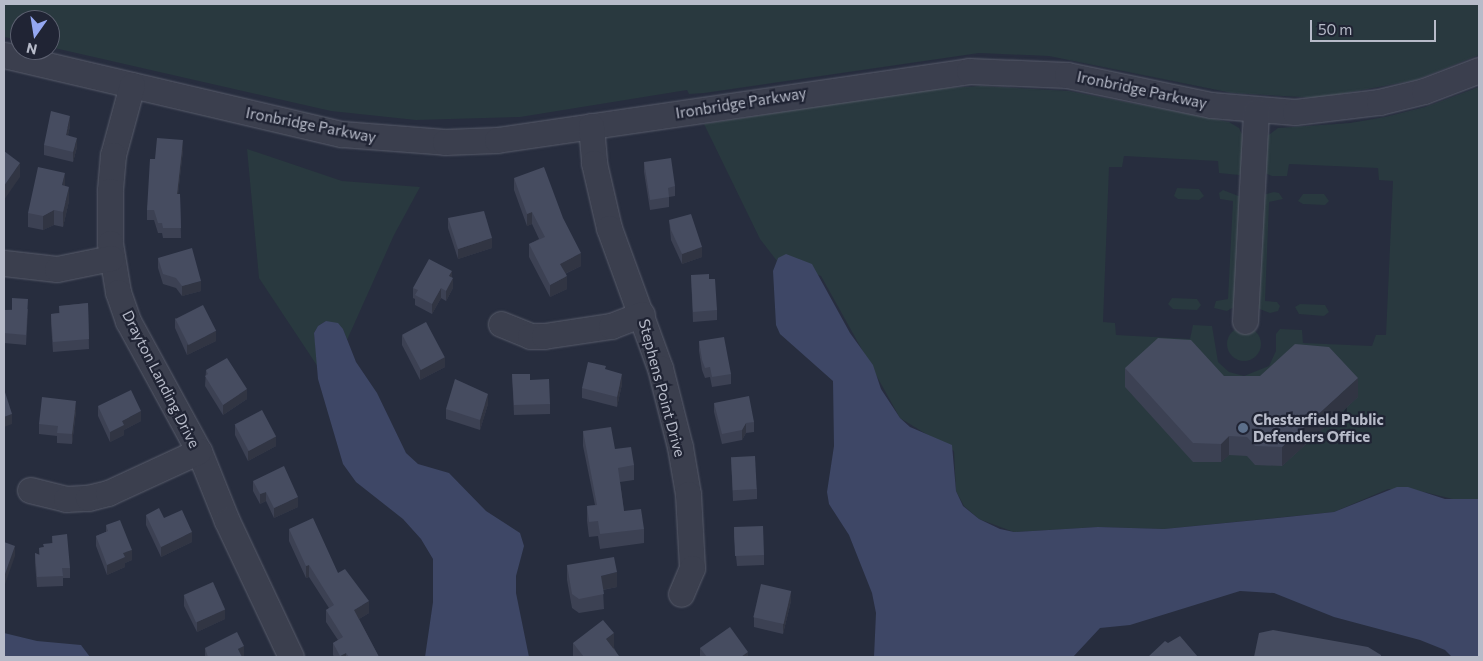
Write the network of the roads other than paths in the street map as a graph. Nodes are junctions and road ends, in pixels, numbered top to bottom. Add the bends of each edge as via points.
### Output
1 (4, 55) edge
2 (1479, 70) edge
3 (132, 85) junction
4 (1256, 111) junction
5 (590, 126) junction
6 (111, 258) junction
7 (4, 264) edge
8 (642, 314) junction
9 (1245, 321) dead end
10 (501, 324) dead end
11 (199, 451) junction
12 (30, 490) dead end
13 (681, 594) dead end
14 (291, 657) edge

1 - 3 street, Ironbridge Parkway
2 - 4 street, Ironbridge Parkway via 1442,85 1379,102 1324,111
3 - 5 street, Ironbridge Parkway via 342,134 393,140 496,140
3 - 6 street, Drayton Landing Drive via 113,155
4 - 5 street, Ironbridge Parkway via 1211,105 1067,75 969,71
4 - 9 street
5 - 8 street, Stephens Point Drive via 606,219
6 - 7 street via 57,269
6 - 11 street, Drayton Landing Drive via 128,321
8 - 10 street via 578,333 544,336 530,336
8 - 13 street, Stephens Point Drive via 660,368 688,494 692,568
11 - 12 street via 108,493 88,498 66,499
11 - 14 street, Drayton Landing Drive via 227,521

